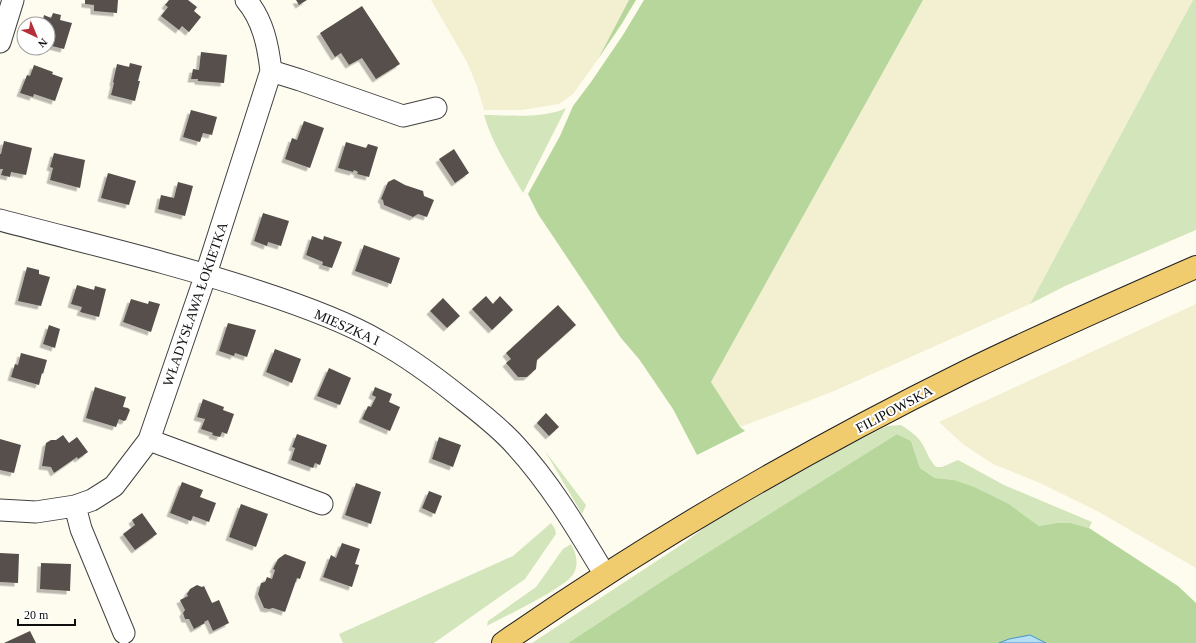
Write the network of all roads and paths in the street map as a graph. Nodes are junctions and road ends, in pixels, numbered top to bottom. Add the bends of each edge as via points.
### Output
1 (13, 0) edge
2 (246, 0) edge
3 (0, 42) edge
4 (271, 71) junction
5 (436, 108) dead end
6 (0, 220) edge
7 (1196, 267) edge
8 (206, 274) junction
9 (149, 440) junction
10 (322, 504) dead end
11 (75, 506) junction
12 (0, 510) edge
13 (605, 574) junction
14 (124, 633) dead end
15 (503, 643) edge

1 - 3 street
2 - 4 street, WŁADYSŁAWA ŁOKIETKA via 259,19
4 - 5 street via 403,116
4 - 8 street, WŁADYSŁAWA ŁOKIETKA
6 - 8 street, MIESZKA I
7 - 13 main road, FILIPOWSKA via 1025,343 908,401 755,484
8 - 9 street, WŁADYSŁAWA ŁOKIETKA
8 - 13 street, MIESZKA I via 342,323 378,340 449,388 515,445 562,506
9 - 10 street
9 - 11 street, WŁADYSŁAWA ŁOKIETKA via 114,486 92,500
11 - 12 street, WŁADYSŁAWA ŁOKIETKA via 36,512
11 - 14 street via 81,529
13 - 15 main road, FILIPOWSKA

